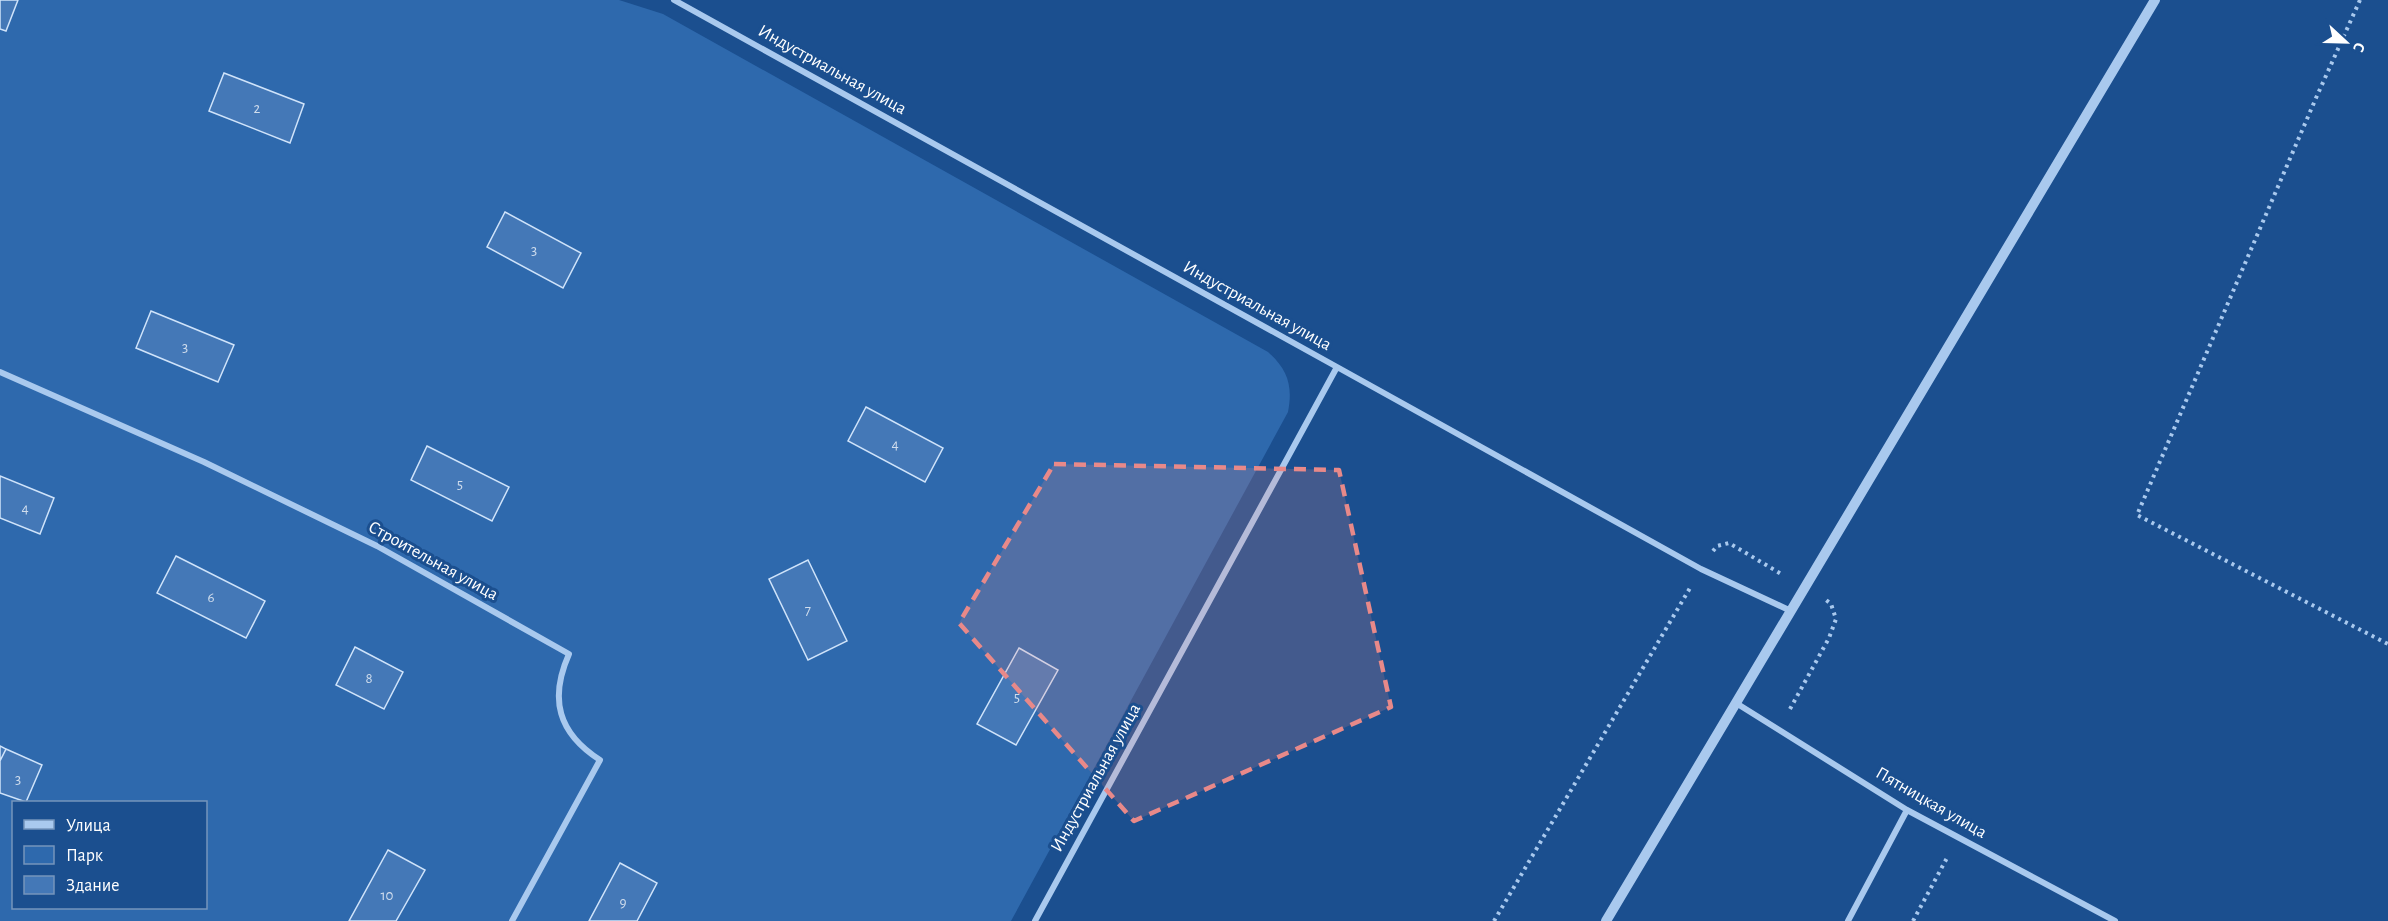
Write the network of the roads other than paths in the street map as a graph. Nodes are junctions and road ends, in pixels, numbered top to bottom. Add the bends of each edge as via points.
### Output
1 (674, 0) edge
2 (2155, 0) edge
3 (1337, 367) junction
4 (0, 372) edge
5 (1791, 611) junction
6 (1736, 704) junction
7 (1907, 810) junction
8 (512, 921) edge
9 (1035, 921) edge
10 (1606, 921) edge
11 (1848, 921) edge
12 (2115, 921) edge

1 - 3 street, Индустриальная улица
2 - 5 street
3 - 5 street via 1701,569
3 - 9 street, Индустриальная улица
4 - 8 street, Строительная улица via 204,462 377,546 569,654 558,693 561,714 582,749 600,760
5 - 6 street
6 - 7 street, Пятницкая улица
6 - 10 street
7 - 11 street
7 - 12 street, Пятницкая улица

